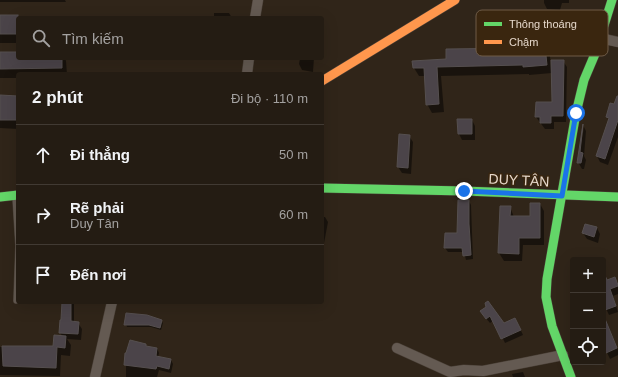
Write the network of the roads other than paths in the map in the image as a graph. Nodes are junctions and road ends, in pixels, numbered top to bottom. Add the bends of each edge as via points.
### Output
1 (258, 0) edge
2 (455, 0) edge
3 (612, 0) edge
4 (608, 13) edge
5 (255, 16) edge
6 (608, 40) edge
7 (618, 42) edge
8 (593, 56) edge
9 (249, 60) edge
10 (247, 72) edge
11 (324, 80) edge
12 (324, 188) edge
13 (16, 195) edge
14 (562, 196) junction
15 (0, 197) edge
16 (618, 197) edge
17 (112, 304) edge
18 (397, 348) dead end
19 (563, 355) junction
20 (95, 377) edge
21 (572, 377) edge

1 - 5 street
2 - 11 main road
3 - 4 main road
6 - 7 street
8 - 14 main road via 577,107
9 - 10 street
12 - 14 main road, DUY TÂN
13 - 15 main road
14 - 16 main road, DUY TÂN
14 - 19 main road via 552,245 546,296 552,326
17 - 20 street
18 - 19 street via 450,372 483,371
19 - 21 main road

